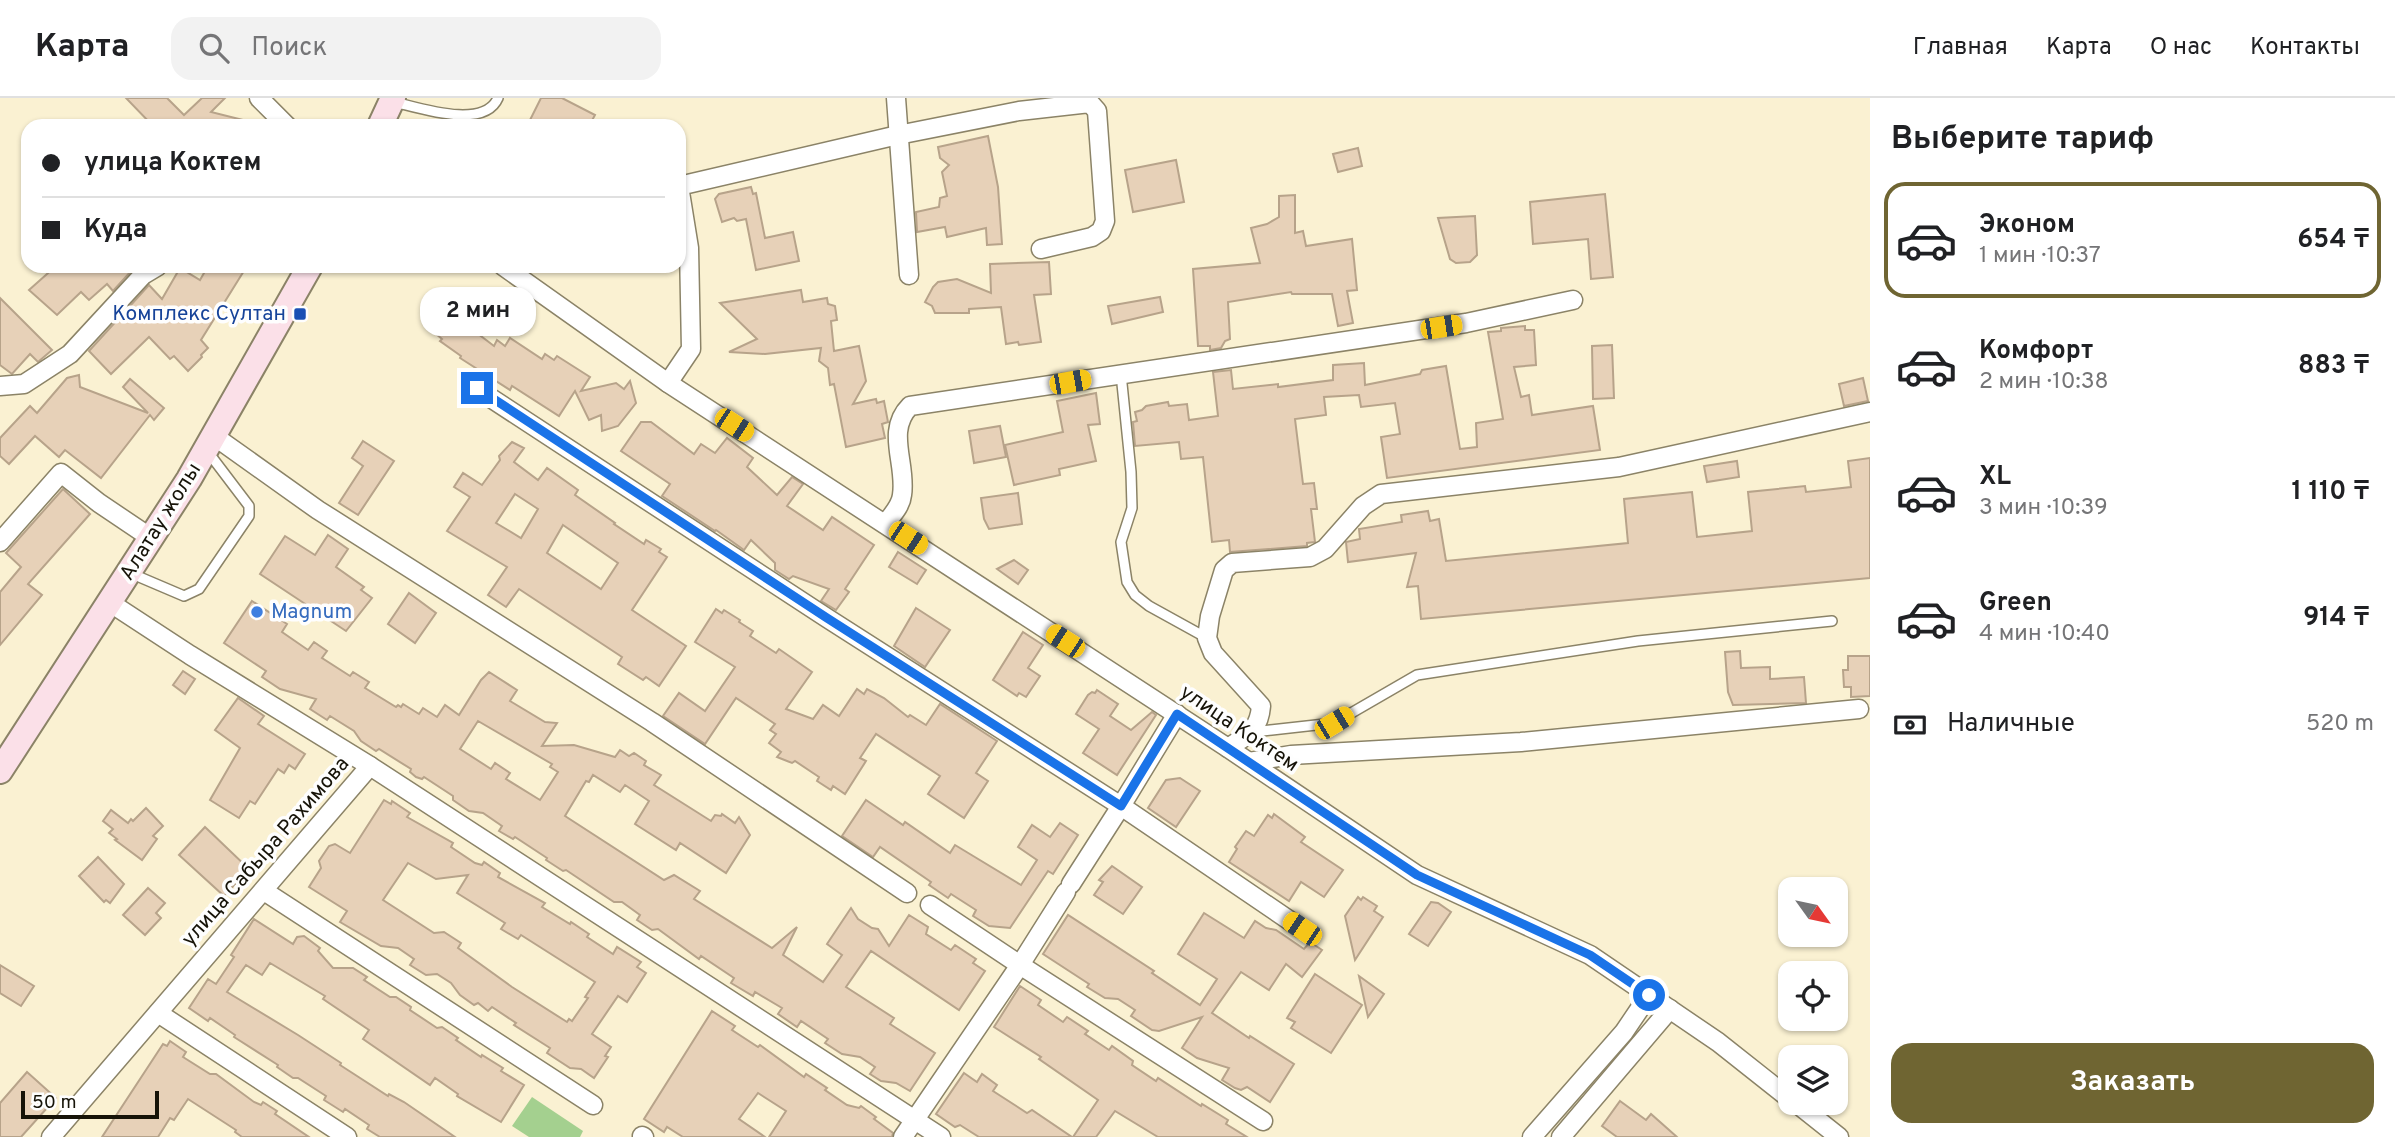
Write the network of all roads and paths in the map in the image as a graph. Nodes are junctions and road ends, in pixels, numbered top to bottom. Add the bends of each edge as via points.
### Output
1 (259, 98) edge
2 (498, 98) edge
3 (896, 98) edge
4 (393, 100) edge
5 (280, 119) edge
6 (384, 119) edge
7 (898, 135) junction
8 (686, 184) edge
9 (686, 225) edge
10 (1041, 249) dead end
11 (146, 273) edge
12 (306, 273) edge
13 (513, 273) edge
14 (909, 275) dead end
15 (1573, 300) dead end
16 (1121, 373) junction
17 (668, 383) junction
18 (0, 386) edge
19 (477, 388) dead end
20 (1870, 412) edge
21 (210, 443) junction
22 (886, 523) junction
23 (151, 538) junction
24 (0, 542) edge
25 (129, 572) junction
26 (109, 602) junction
27 (1832, 621) dead end
28 (1207, 639) junction
29 (1859, 709) dead end
30 (1177, 714) junction
31 (1252, 732) junction
32 (1228, 748) junction
33 (1249, 762) junction
34 (370, 766) junction
35 (0, 771) edge
36 (1121, 806) junction
37 (264, 891) junction
38 (907, 893) dead end
39 (930, 905) dead end
40 (1302, 929) dead end
41 (1020, 965) junction
42 (1649, 995) junction
43 (1670, 1009) junction
44 (158, 1013) junction
45 (1778, 1090) edge
46 (593, 1105) dead end
47 (1811, 1115) edge
48 (914, 1120) junction
49 (1262, 1121) dead end
50 (56, 1135) edge
51 (347, 1137) edge
52 (904, 1137) edge
53 (941, 1137) edge
54 (1532, 1137) edge
55 (1561, 1137) edge
56 (1839, 1137) edge

1 - 5 street
2 - 4 lane via 495,105 475,115 450,115
3 - 7 street
4 - 6 main road
7 - 8 street
7 - 10 street via 1019,111 1082,103 1095,107 1105,221 1092,237
7 - 14 street
9 - 17 street via 691,349
11 - 18 street via 69,354 24,384
12 - 21 main road, Алатау жолы
13 - 17 street, улица Коктем
15 - 16 street via 1466,324
16 - 22 street via 910,406 897,427 903,494
16 - 28 lane via 1132,496 1121,542 1127,582 1149,606
17 - 22 street, улица Коктем
19 - 36 street
20 - 28 street via 1619,467 1381,494 1363,506 1325,549 1310,557 1233,563 1224,570
21 - 23 main road, Алатау жолы
21 - 25 lane via 249,506 249,516 192,594 184,596
21 - 38 street via 652,722
22 - 30 street, улица Коктем
23 - 24 street via 61,473
23 - 25 main road, Алатау жолы
25 - 26 main road, Алатау жолы
26 - 34 street, улица Сабыра Рахимова
26 - 35 main road, Алатау жолы
27 - 31 lane via 1638,641 1417,675 1334,723
28 - 31 street via 1213,653 1261,706
29 - 33 street
30 - 32 street, улица Коктем
30 - 36 street
31 - 32 street
32 - 33 street, улица Коктем
33 - 42 street, улица Коктем via 1417,875 1590,955
34 - 37 street, улица Сабыра Рахимова
34 - 48 street
36 - 40 street
36 - 41 street
37 - 44 street, улица Сабыра Рахимова
37 - 46 street
39 - 41 street
41 - 48 street
41 - 49 street
42 - 43 street, улица Коктем
42 - 54 street via 1625,1032
43 - 45 street, улица Коктем
43 - 55 street
44 - 50 street, улица Сабыра Рахимова
44 - 51 street
47 - 56 street
48 - 52 street
48 - 53 street

